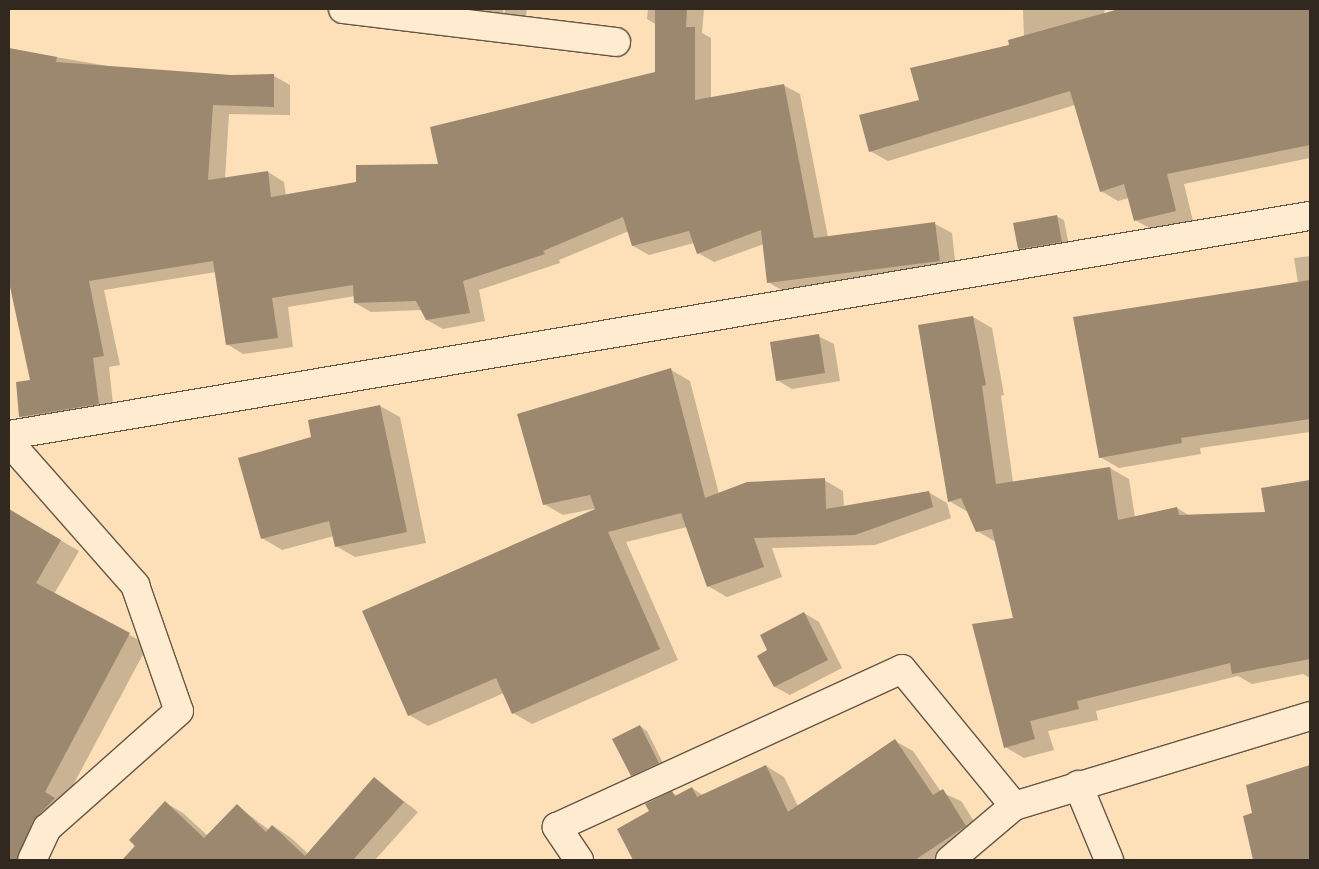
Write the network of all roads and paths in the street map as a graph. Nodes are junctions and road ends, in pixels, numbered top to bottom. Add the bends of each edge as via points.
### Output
1 (343, 9) edge
2 (616, 42) dead end
3 (1310, 216) edge
4 (9, 435) edge
5 (9, 442) edge
6 (1310, 716) edge
7 (1078, 784) junction
8 (1014, 806) junction
9 (32, 860) edge
10 (579, 860) edge
11 (950, 860) edge
12 (1109, 860) edge

1 - 2 street
3 - 4 street
5 - 9 street via 135,585 179,711 47,828
6 - 7 street
7 - 8 street
7 - 12 street
8 - 10 street via 902,669 557,827
8 - 11 street

